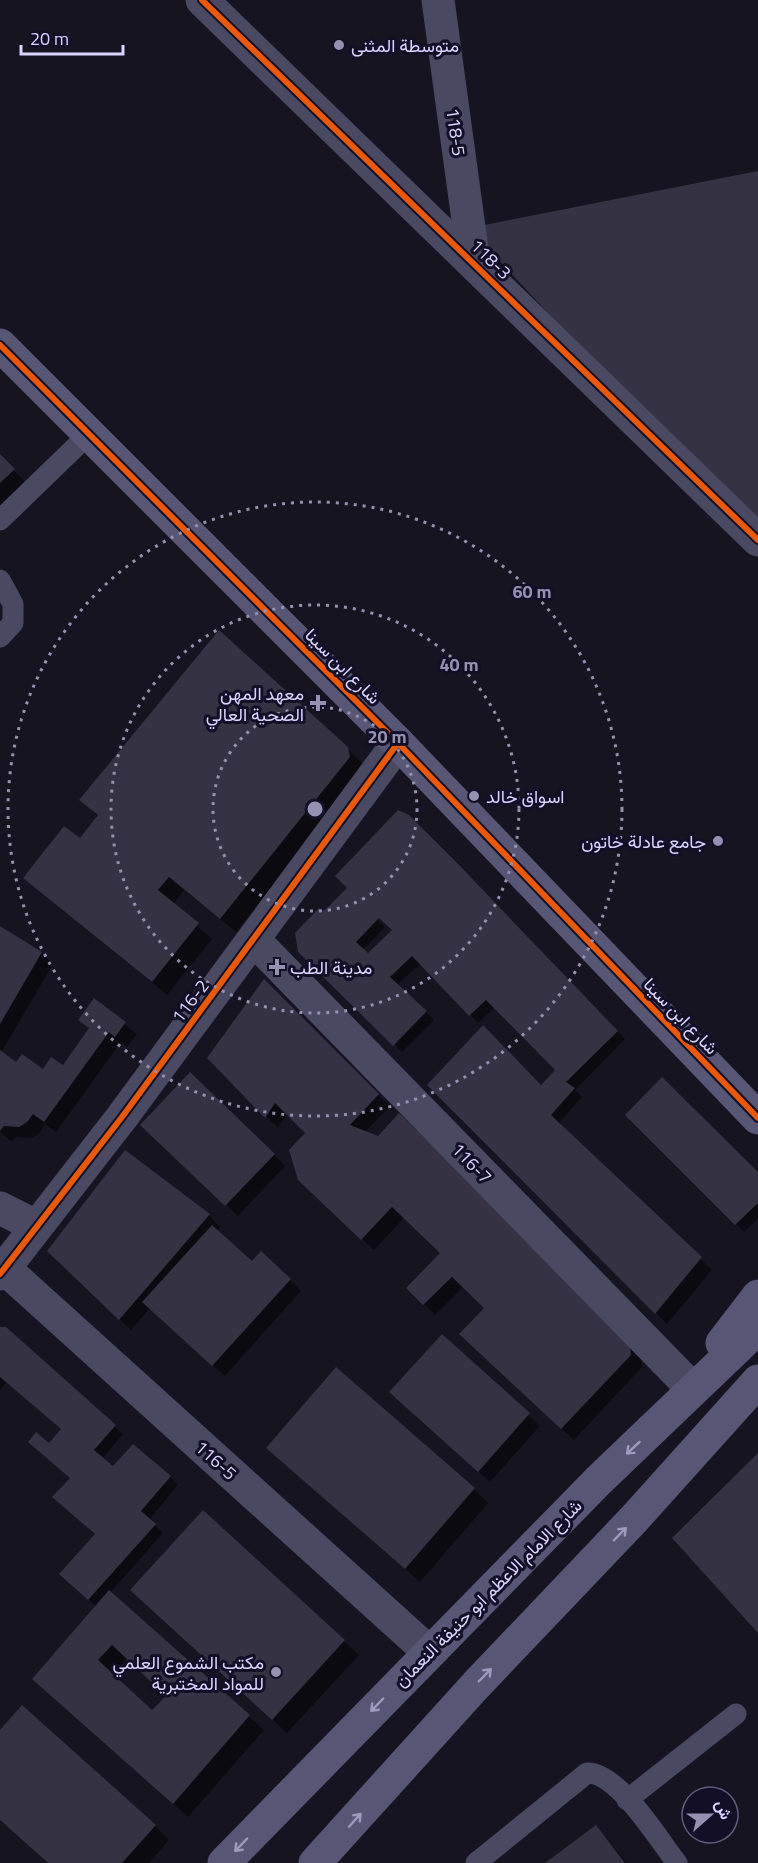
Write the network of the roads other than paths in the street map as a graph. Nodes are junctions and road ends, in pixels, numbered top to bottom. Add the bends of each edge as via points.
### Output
1 (202, 0) edge
2 (438, 0) edge
3 (474, 264) junction
4 (0, 345) edge
5 (90, 433) junction
6 (0, 520) edge
7 (758, 540) edge
8 (0, 580) edge
9 (0, 637) edge
10 (398, 743) junction
11 (254, 940) junction
12 (755, 1110) edge
13 (0, 1208) edge
14 (36, 1226) junction
15 (2, 1271) edge
16 (758, 1296) edge
17 (758, 1328) edge
18 (758, 1381) edge
19 (683, 1397) junction
20 (758, 1402) edge
21 (702, 1442) junction
22 (429, 1652) junction
23 (736, 1714) dead end
24 (627, 1800) junction
25 (324, 1860) edge
26 (224, 1863) edge
27 (476, 1863) edge
28 (677, 1863) edge

1 - 3 street, 118-3
2 - 3 street, 118-5
3 - 7 street, 118-3
4 - 5 main road, شارع ابن سينا
5 - 6 lane
5 - 10 main road, شارع ابن سينا
8 - 9 lane via 13,604 14,623
10 - 11 street, 116-2
10 - 12 main road, شارع ابن سينا
11 - 14 street, 116-2
11 - 19 street, 116-7
13 - 14 street
14 - 15 street, 116-2
15 - 22 street, 116-5
16 - 19 main road
17 - 19 main road, شارع الامام الاعظم ابو حنيفة النعمان
18 - 21 main road
19 -> 22 main road, شارع الامام الاعظم ابو حنيفة النعمان
20 - 21 main road
25 -> 21 main road via 476,1685
22 -> 26 main road, شارع الامام الاعظم ابو حنيفة النعمان
23 - 24 lane
24 - 27 lane via 607,1778 587,1773
24 - 28 lane

